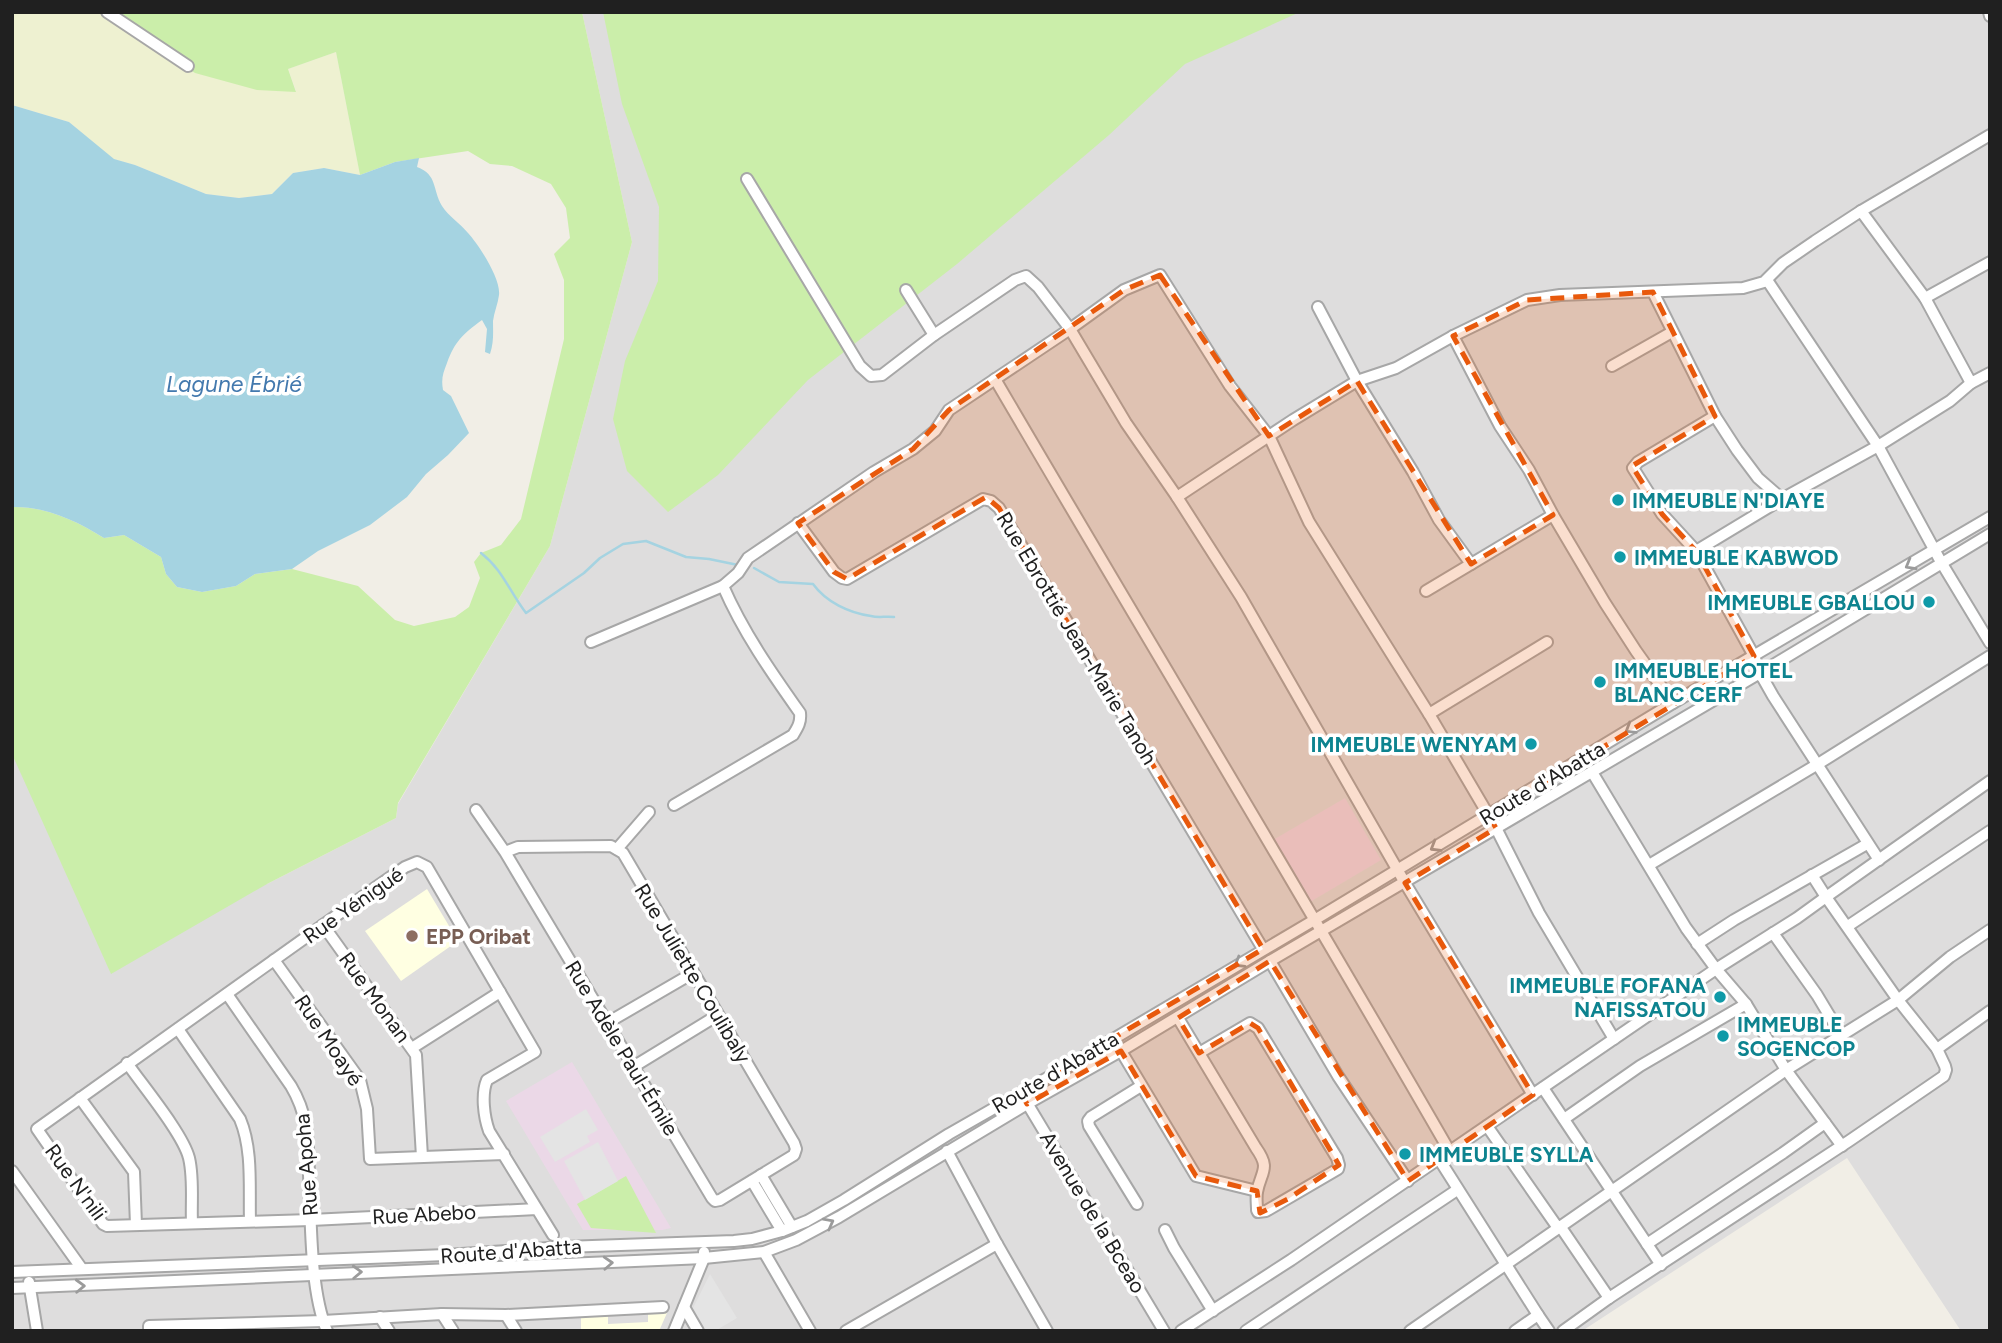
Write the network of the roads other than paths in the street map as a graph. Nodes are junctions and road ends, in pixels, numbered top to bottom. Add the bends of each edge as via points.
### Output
1 (107, 12) edge
2 (188, 66) dead end
3 (1990, 135) edge
4 (747, 178) dead end
5 (1861, 211) junction
6 (1990, 262) edge
7 (1767, 280) junction
8 (906, 290) dead end
9 (1653, 292) junction
10 (1925, 298) junction
11 (1318, 307) dead end
12 (1070, 329) junction
13 (1672, 332) junction
14 (934, 335) junction
15 (1453, 336) junction
16 (1612, 366) dead end
17 (1990, 373) edge
18 (995, 379) junction
19 (1357, 382) junction
20 (1971, 383) junction
21 (1715, 416) junction
22 (1269, 436) junction
23 (1878, 446) junction
24 (1177, 497) junction
25 (1782, 499) junction
26 (1553, 515) junction
27 (1990, 517) edge
28 (798, 523) junction
29 (1990, 534) edge
30 (1934, 550) junction
31 (1696, 551) junction
32 (1941, 562) junction
33 (1471, 564) junction
34 (723, 586) junction
35 (1426, 590) dead end
36 (591, 642) dead end
37 (1547, 642) dead end
38 (1990, 643) edge
39 (1754, 656) junction
40 (1989, 658) edge
41 (1760, 673) junction
42 (1673, 703) junction
43 (1429, 714) junction
44 (1818, 764) junction
45 (1592, 772) junction
46 (1990, 781) edge
47 (674, 805) dead end
48 (476, 810) dead end
49 (649, 812) dead end
50 (1489, 816) junction
51 (1496, 828) junction
52 (1990, 831) edge
53 (1867, 844) junction
54 (617, 849) junction
55 (505, 852) junction
56 (1879, 860) junction
57 (1649, 865) junction
58 (1398, 869) junction
59 (1811, 875) junction
60 (1405, 883) junction
61 (1826, 897) junction
62 (1316, 919) junction
63 (323, 925) junction
64 (1848, 926) junction
65 (1990, 930) edge
66 (1323, 932) junction
67 (1773, 933) junction
68 (1697, 944) junction
69 (1263, 949) junction
70 (274, 960) junction
71 (1270, 961) junction
72 (1716, 969) junction
73 (693, 973) junction
74 (500, 992) junction
75 (227, 994) junction
76 (1898, 1000) junction
77 (1746, 1003) junction
78 (1990, 1011) edge
79 (718, 1015) junction
80 (1178, 1018) junction
81 (607, 1023) junction
82 (178, 1029) junction
83 (1841, 1035) junction
84 (1614, 1039) junction
85 (412, 1048) junction
86 (1937, 1049) junction
87 (1122, 1051) junction
88 (1199, 1053) junction
89 (127, 1063) junction
90 (633, 1067) junction
91 (1786, 1070) junction
92 (1141, 1086) junction
93 (1543, 1088) junction
94 (1021, 1093) junction
95 (1533, 1095) junction
96 (80, 1097) junction
97 (1027, 1104) junction
98 (1564, 1119) junction
99 (1825, 1123) junction
100 (1487, 1126) junction
101 (1842, 1146) junction
102 (947, 1151) junction
103 (1450, 1152) junction
104 (504, 1154) junction
105 (422, 1157) junction
106 (1439, 1159) junction
107 (12, 1171) edge
108 (757, 1178) junction
109 (1408, 1181) junction
110 (1457, 1190) junction
111 (1612, 1190) junction
112 (1257, 1191) junction
113 (1137, 1204) dead end
114 (537, 1209) junction
115 (311, 1220) junction
116 (250, 1221) junction
117 (192, 1223) junction
118 (136, 1225) junction
119 (1559, 1227) junction
120 (787, 1229) junction
121 (1165, 1230) dead end
122 (554, 1236) dead end
123 (703, 1243) junction
124 (997, 1244) junction
125 (1647, 1244) junction
126 (764, 1252) junction
127 (704, 1258) junction
128 (314, 1261) junction
129 (1505, 1265) junction
130 (1661, 1265) junction
131 (82, 1269) junction
132 (12, 1272) edge
133 (27, 1272) junction
134 (315, 1274) junction
135 (12, 1288) edge
136 (30, 1288) junction
137 (1609, 1298) junction
138 (663, 1307) dead end
139 (684, 1307) junction
140 (1213, 1311) junction
141 (442, 1314) junction
142 (506, 1315) junction
143 (1538, 1315) junction
144 (380, 1317) junction
145 (325, 1326) edge
146 (263, 1327) edge
147 (205, 1328) edge
148 (37, 1331) edge
149 (149, 1331) edge
150 (389, 1331) edge
151 (453, 1331) edge
152 (516, 1331) edge
153 (674, 1331) edge
154 (698, 1331) edge
155 (810, 1331) edge
156 (846, 1331) edge
157 (1047, 1331) edge
158 (1164, 1331) edge
159 (1181, 1331) edge
160 (1246, 1331) edge
161 (1410, 1331) edge
162 (1515, 1331) edge
163 (1549, 1331) edge
164 (1563, 1331) edge

1 - 2 street
3 - 5 street
4 - 14 street via 860,366 871,376 882,375
5 - 7 street via 1783,263
5 - 10 street
6 - 10 street
7 - 9 street via 1743,288
7 - 23 street
8 - 14 street
9 - 13 street
9 - 15 street via 1527,300
10 - 20 street
11 - 19 street
12 - 14 street via 1026,276
12 - 18 street
12 - 22 street via 1124,290 1160,275 1230,386
12 - 24 street
13 - 16 street
13 - 21 street
15 - 19 street via 1396,368
15 - 26 street
17 - 20 street
18 - 28 street via 949,410 935,431 913,449
18 - 62 street
19 - 22 street
19 - 33 street via 1439,520
20 - 23 street
21 - 25 street via 1751,470
21 - 31 street via 1633,468 1662,514
22 - 24 street
22 - 43 street via 1309,522
23 - 25 street
23 - 30 street
24 - 58 street via 1241,597
25 - 31 street
26 - 33 street
26 - 42 street
27 - 30 street, Route d'Abatta
28 - 34 street via 748,558
28 - 69 street, Rue Ebrottié Jean-Marie Tanoh via 834,572 847,579 983,499 999,508
29 - 32 street, Route d'Abatta
30 - 32 street
30 -> 39 street, Route d'Abatta
31 - 39 street
32 - 38 street
32 - 41 street, Route d'Abatta
33 - 35 street
34 - 36 street
34 - 47 street via 762,660 801,720 793,735
37 - 43 street
39 - 41 street
39 - 42 street, Route d'Abatta
40 - 44 street
41 - 44 street
41 - 45 street, Route d'Abatta
42 -> 50 street, Route d'Abatta
43 - 50 street
44 - 53 street
44 - 57 street
45 - 51 street, Route d'Abatta
45 - 57 street
46 - 56 street
48 - 55 street, Rue Adèle Paul-Émile
49 - 54 street
50 - 51 street
50 -> 58 street, Route d'Abatta
51 - 60 street, Route d'Abatta
51 - 84 street via 1539,913
52 - 64 street
53 - 56 street
53 - 59 street
54 - 55 street via 518,847
54 - 73 street, Rue Juliette Coulibaly
55 - 81 street, Rue Adèle Paul-Émile
56 - 61 street
57 - 68 street
58 - 60 street
58 - 62 street, Route d'Abatta
59 - 61 street
59 - 68 street
60 - 66 street, Route d'Abatta
60 - 95 street
61 - 64 street
61 - 67 street
62 - 66 street
62 - 69 street, Route d'Abatta
63 - 70 street, Rue Yénigué
63 - 74 street, Rue Yénigué via 417,862 427,867
63 - 85 street, Rue Monan
64 - 76 street
65 - 76 street
66 - 71 street, Route d'Abatta
66 - 103 street
67 - 72 street
67 - 83 street
68 - 72 street
69 -> 94 street, Route d'Abatta
70 - 75 street, Rue Yénigué
70 - 105 street, Rue Moayé via 360,1080 370,1159
71 - 80 street, Route d'Abatta
71 - 109 street via 1338,1076
72 - 77 street
72 - 84 street
73 - 79 street, Rue Juliette Coulibaly
73 - 81 street
74 - 85 street
74 - 104 street, Rue Yénigué via 535,1052 484,1086 485,1120
75 - 82 street, Rue N'nili
75 - 115 street, Rue Apoha via 300,1101 308,1141
76 - 83 street
76 - 86 street
77 - 91 street
77 - 98 street via 1640,1066
78 - 86 street
79 - 90 street
79 - 108 street, Rue Juliette Coulibaly via 796,1149 794,1155
80 - 87 street, Route d'Abatta
80 - 88 street
81 - 90 street, Rue Adèle Paul-Émile
82 - 89 street, Rue N'nili
82 - 116 street via 240,1119 248,1150
83 - 91 street
84 - 93 street
85 - 105 street, Rue Monan via 418,1065
86 - 101 street via 1944,1076
87 - 92 street
87 - 97 street, Route d'Abatta
88 - 112 street via 1263,1158 1265,1171
88 - 112 street via 1254,1024 1339,1165 1263,1213 1257,1210
89 - 96 street, Rue N'nili
89 - 117 street via 189,1157
90 - 108 street, Rue Adèle Paul-Émile via 715,1201
91 - 99 street
91 - 111 street
92 - 112 street via 1196,1176
92 - 113 street via 1088,1121
93 - 95 street
93 - 98 street
94 - 97 street, Avenue de la Bceao
94 - 120 street, Route d'Abatta via 844,1200
95 - 100 street
96 - 118 street via 134,1172
96 - 118 street, Rue N'nili via 37,1129 103,1224
97 - 102 street, Route d'Abatta
97 - 158 street, Avenue de la Bceao
98 - 111 street
99 - 101 street
99 - 125 street
100 - 103 street
100 - 119 street
101 - 130 street
102 - 124 street
126 -> 102 street, Route d'Abatta via 839,1217
103 - 106 street
104 - 105 street, Rue Moayé
104 - 114 street, Rue Yénigué
106 - 109 street
106 - 110 street
107 - 131 street
108 - 120 street
109 - 140 street
110 - 129 street
110 - 160 street
111 - 119 street
111 - 125 street
114 - 115 street, Rue Abebo
114 - 122 street, Rue Yénigué
115 - 116 street, Rue N'nili
115 - 128 street, Rue Apoha
116 - 117 street, Rue N'nili
117 - 118 street, Rue N'nili
119 - 129 street
119 - 137 street
120 - 123 street, Route d'Abatta via 752,1239
121 - 140 street
123 - 127 street
123 - 128 street, Route d'Abatta
124 - 156 street
124 - 157 street
125 - 130 street
126 - 127 street, Route d'Abatta
126 - 155 street
134 -> 127 street, Route d'Abatta
127 - 139 street
128 - 131 street, Route d'Abatta
128 - 134 street, Rue Apoha
129 - 143 street
129 - 161 street
130 - 137 street
131 - 133 street, Route d'Abatta
132 - 133 street, Route d'Abatta
133 - 136 street
136 -> 134 street, Route d'Abatta
134 - 145 street, Rue Apoha
135 - 136 street, Route d'Abatta
136 - 148 street
137 - 164 street
138 - 142 street
139 - 153 street
139 - 154 street
140 - 159 street
141 - 142 street
141 - 144 street
141 - 151 street
142 - 152 street
143 - 162 street
143 - 163 street
144 - 145 street
144 - 150 street
145 - 146 street
146 - 147 street
147 - 149 street via 149,1326

